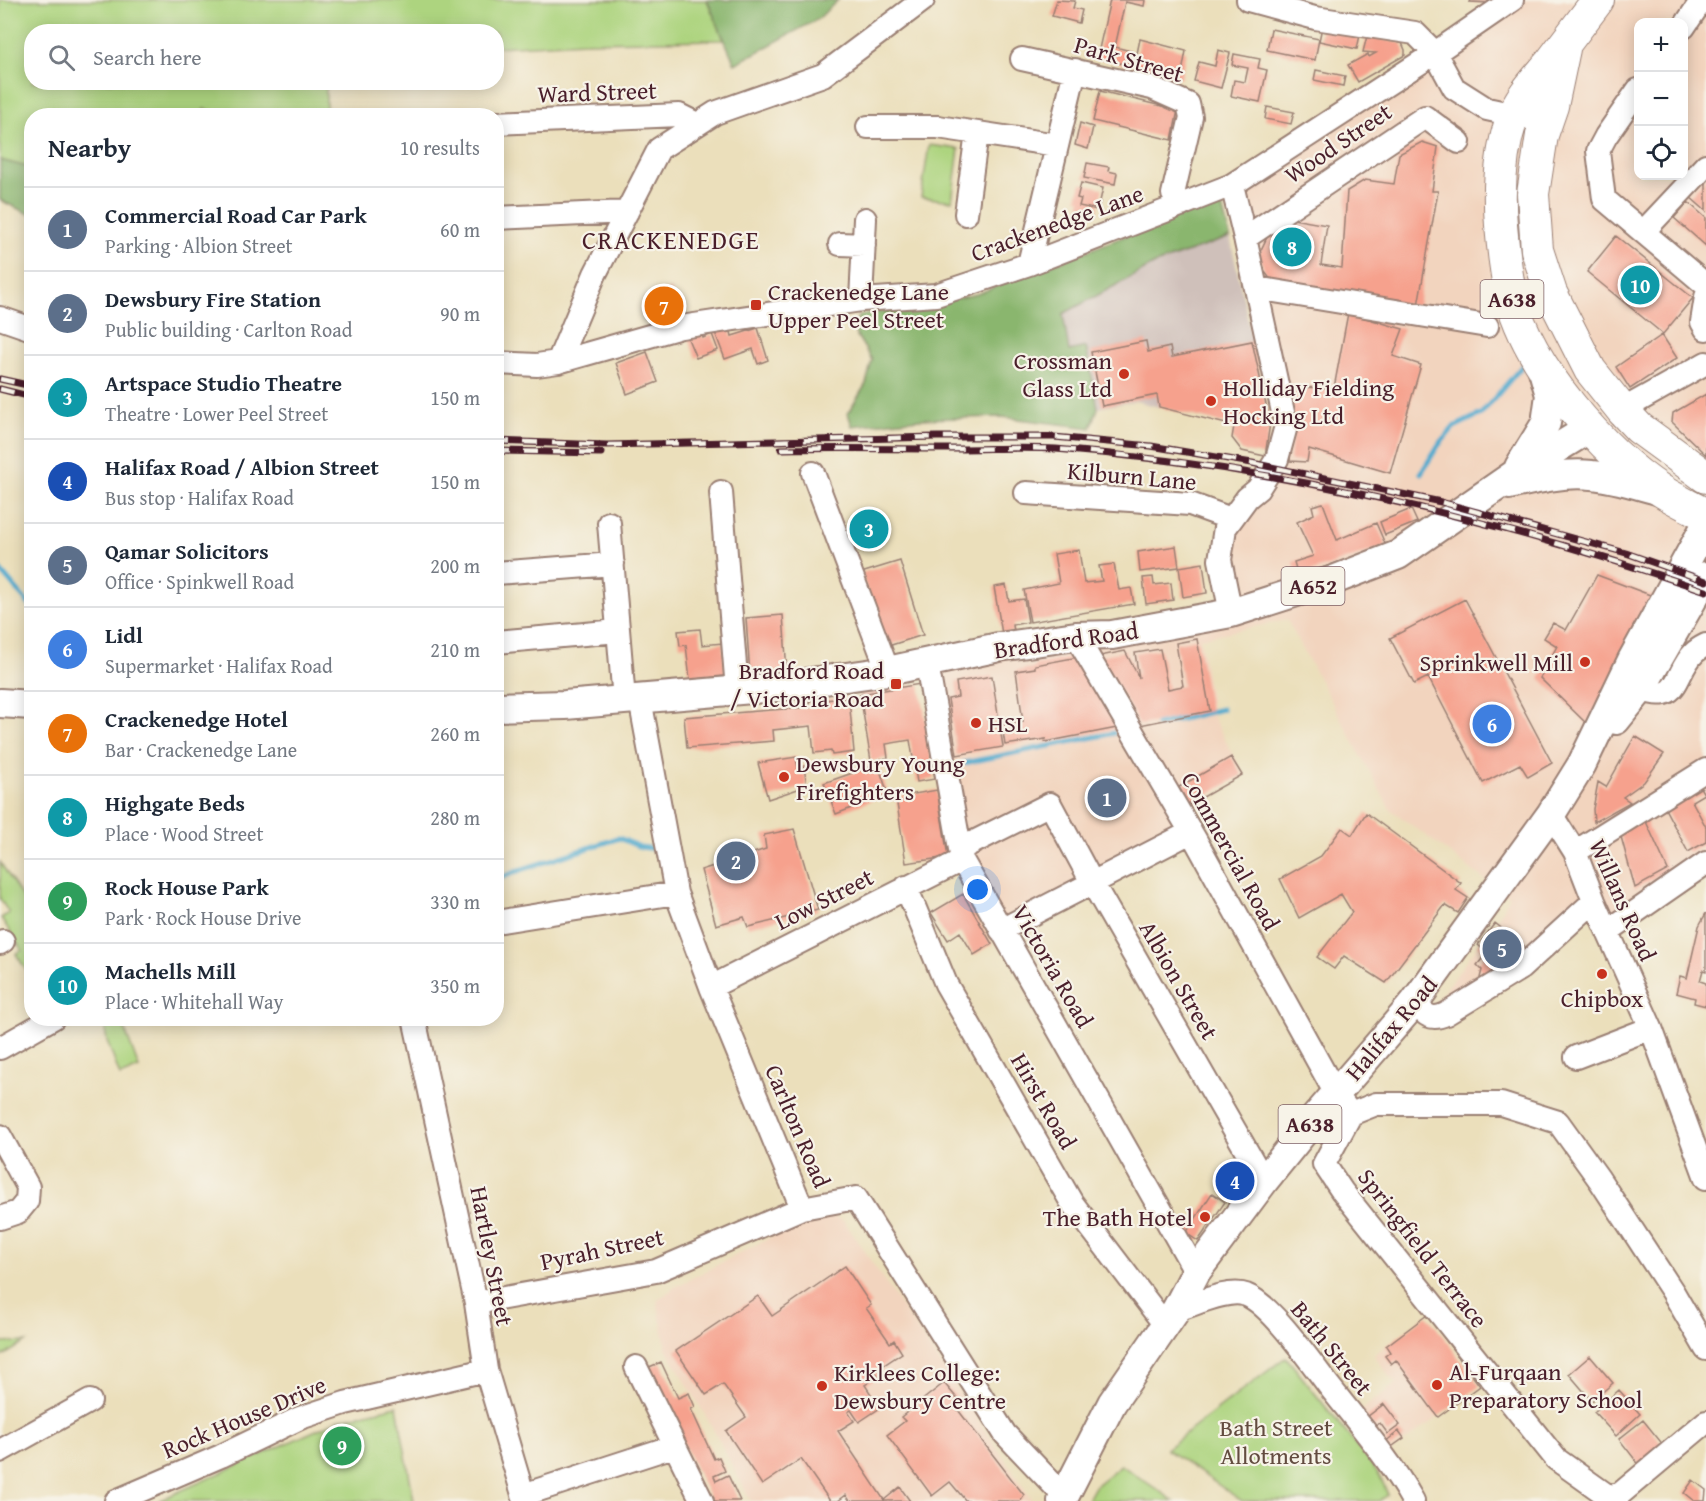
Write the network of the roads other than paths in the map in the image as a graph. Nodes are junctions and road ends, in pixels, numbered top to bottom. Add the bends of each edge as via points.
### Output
1 (923, 0) edge
2 (1248, 0) edge
3 (1512, 0) edge
4 (1598, 0) edge
5 (1702, 0) edge
6 (1688, 20) edge
7 (1566, 43) junction
8 (1435, 53) junction
9 (1022, 59) dead end
10 (1075, 70) junction
11 (1634, 96) edge
12 (1513, 115) junction
13 (1546, 122) junction
14 (504, 123) edge
15 (698, 124) junction
16 (868, 127) dead end
17 (977, 133) junction
18 (1459, 142) dead end
19 (1057, 145) junction
20 (1706, 165) edge
21 (1232, 185) junction
22 (1182, 205) junction
23 (627, 212) junction
24 (966, 214) dead end
25 (504, 218) edge
26 (865, 219) dead end
27 (1644, 231) junction
28 (1245, 238) junction
29 (840, 244) dead end
30 (864, 245) junction
31 (1029, 264) junction
32 (1706, 285) edge
33 (1256, 288) junction
34 (1706, 297) edge
35 (861, 300) junction
36 (0, 318) edge
37 (24, 326) edge
38 (1487, 326) dead end
39 (1706, 328) edge
40 (558, 362) junction
41 (504, 363) edge
42 (1706, 363) edge
43 (1542, 366) junction
44 (1604, 425) junction
45 (813, 473) dead end
46 (1706, 477) edge
47 (1513, 481) junction
48 (1661, 491) junction
49 (721, 492) dead end
50 (1026, 493) dead end
51 (1706, 515) edge
52 (1232, 519) junction
53 (609, 523) dead end
54 (1706, 525) edge
55 (613, 564) junction
56 (504, 572) edge
57 (1706, 576) edge
58 (1231, 613) junction
59 (618, 631) junction
60 (1076, 636) junction
61 (504, 641) edge
62 (1706, 645) edge
63 (927, 664) junction
64 (888, 671) junction
65 (737, 690) junction
66 (1647, 692) junction
67 (632, 700) junction
68 (0, 704) edge
69 (24, 705) edge
70 (504, 707) edge
71 (1582, 764) junction
72 (1706, 770) edge
73 (1050, 804) joint
74 (1551, 814) junction
75 (1191, 832) junction
76 (1575, 852) junction
77 (961, 854) junction
78 (1706, 863) edge
79 (1093, 885) junction
80 (906, 887) junction
81 (676, 893) junction
82 (1594, 901) junction
83 (504, 921) edge
84 (1001, 930) junction
85 (1608, 932) junction
86 (711, 987) junction
87 (1414, 1004) junction
88 (39, 1026) edge
89 (416, 1026) edge
90 (1651, 1028) junction
91 (0, 1048) edge
92 (1576, 1057) dead end
93 (1343, 1104) junction
94 (0, 1136) edge
95 (1706, 1178) edge
96 (1263, 1181) junction
97 (802, 1208) junction
98 (0, 1218) edge
99 (1196, 1272) junction
100 (476, 1303) junction
101 (1171, 1318) junction
102 (1706, 1349) edge
103 (636, 1367) dead end
104 (486, 1370) junction
105 (90, 1401) dead end
106 (1706, 1422) edge
107 (674, 1446) junction
108 (0, 1450) edge
109 (524, 1498) edge
110 (1064, 1499) edge
111 (1409, 1500) edge
112 (116, 1501) edge
113 (702, 1501) edge

1 - 15 street via 823,75 715,113
2 - 8 street via 1315,18 1415,33
3 - 8 street, Crackenedge Lane
4 - 7 highway, A638
5 - 6 street
7 - 12 highway, A638
7 - 13 highway, A638
8 - 12 street via 1454,88 1487,109
8 - 21 street, Crackenedge Lane
9 - 10 street, Park Street
10 - 19 street
10 - 22 street, Park Street via 1152,88 1188,104 1191,117 1173,194
11 - 27 street via 1598,151 1604,199
12 - 13 street
12 - 43 highway, A638 via 1502,148 1499,197 1503,252 1512,299
13 - 44 highway, A638 via 1533,194 1537,250 1551,293 1590,370
14 - 15 street, Ward Street via 679,115
15 - 23 street via 659,149
16 - 17 street via 938,127
17 - 19 street
17 - 24 street
18 - 28 street, Wood Street via 1425,117
19 - 31 street
20 - 27 street
21 - 22 street, Crackenedge Lane
21 - 28 street
22 - 31 street, Crackenedge Lane
23 - 25 street
23 - 40 street via 595,274
26 - 30 street
27 - 32 street
28 - 33 street
29 - 30 street
30 - 35 street
31 - 35 street, Crackenedge Lane via 936,295
33 - 38 street
33 - 52 street via 1286,426 1277,459
34 - 39 street via 1702,322
35 - 40 street, Crackenedge Lane via 681,327
36 - 37 street
40 - 41 street, Crackenedge Lane
42 - 44 street, Bradford Road
43 - 44 highway, A638
43 - 47 main road, A638 via 1550,395 1546,423
44 - 46 highway, A638 via 1639,428
44 - 47 main road, Bradford Road / A652
44 - 48 highway, A638
45 - 64 street
47 - 48 main road via 1595,475
47 - 58 main road, Bradford Road / A652 via 1398,555
48 - 51 highway, A638
49 - 65 street
50 - 52 street, Kilburn Lane via 1191,504
52 - 58 street via 1225,528 1220,560
53 - 55 street
54 - 71 main road, Halifax Road / A638 via 1632,660
55 - 56 street
55 - 59 street
57 - 66 main road, Halifax Road / A638
58 - 60 main road, Bradford Road / A652 via 1112,634
59 - 61 street
59 - 67 street
60 - 63 main road, Bradford Road / A652 via 999,647
60 - 75 street, Commercial Road
62 - 66 street via 1694,653 1673,687 1663,694
63 - 64 main road, Bradford Road / A652
63 - 77 street, Victoria Road
64 - 65 main road, Bradford Road / A652
65 - 67 main road, Bradford Road / A652
66 - 71 main road, Halifax Road / A638
67 - 70 main road, Bradford Road / A652
67 - 81 street, Carlton Road
68 - 69 main road
71 - 74 main road, Halifax Road / A638
72 - 76 street
73 - 77 street, Low Street
73 - 79 street, Albion Street
74 - 76 street, Willans Road
74 - 87 main road, Halifax Road / A638
75 - 79 street
75 - 93 street, Commercial Road
76 - 82 street, Willans Road
77 - 80 street, Low Street
77 - 84 street, Victoria Road
78 - 85 street
79 - 84 street
79 - 96 street, Albion Street
80 - 86 street, Low Street
80 - 101 street, Hirst Road via 946,984 1072,1203
81 - 83 street
81 - 86 street, Carlton Road
82 - 85 street, Willans Road
82 - 87 street via 1521,968 1446,1014 1437,1018 1425,1016
84 - 99 street, Victoria Road
85 - 90 street, Willans Road
86 - 97 street, Carlton Road
87 - 93 main road, Halifax Road / A638
88 - 91 street
89 - 100 street, Hartley Street
90 - 92 street
90 - 95 street, Willans Road
93 - 96 main road, Halifax Road / A638
93 - 102 street via 1501,1104 1558,1122 1674,1292
93 - 106 street, Springfield Terrace via 1324,1164 1556,1459 1608,1496 1620,1494
94 - 98 street via 28,1187 27,1202 18,1212
96 - 99 main road, Halifax Road / A638
97 - 100 street, Pyrah Street via 656,1270
97 - 110 street, Carlton Road via 856,1198 1005,1434
99 - 101 main road, Halifax Road / A638
100 - 104 street, Hartley Street
101 - 110 main road, Halifax Road / A638 via 1112,1403
101 - 111 street, Bath Street via 1231,1292 1247,1295 1266,1309 1390,1464
103 - 107 street
104 - 109 street, Hartley Street
104 - 112 street, Rock House Drive via 345,1403 300,1418
105 - 108 street
107 - 109 street
107 - 113 street

